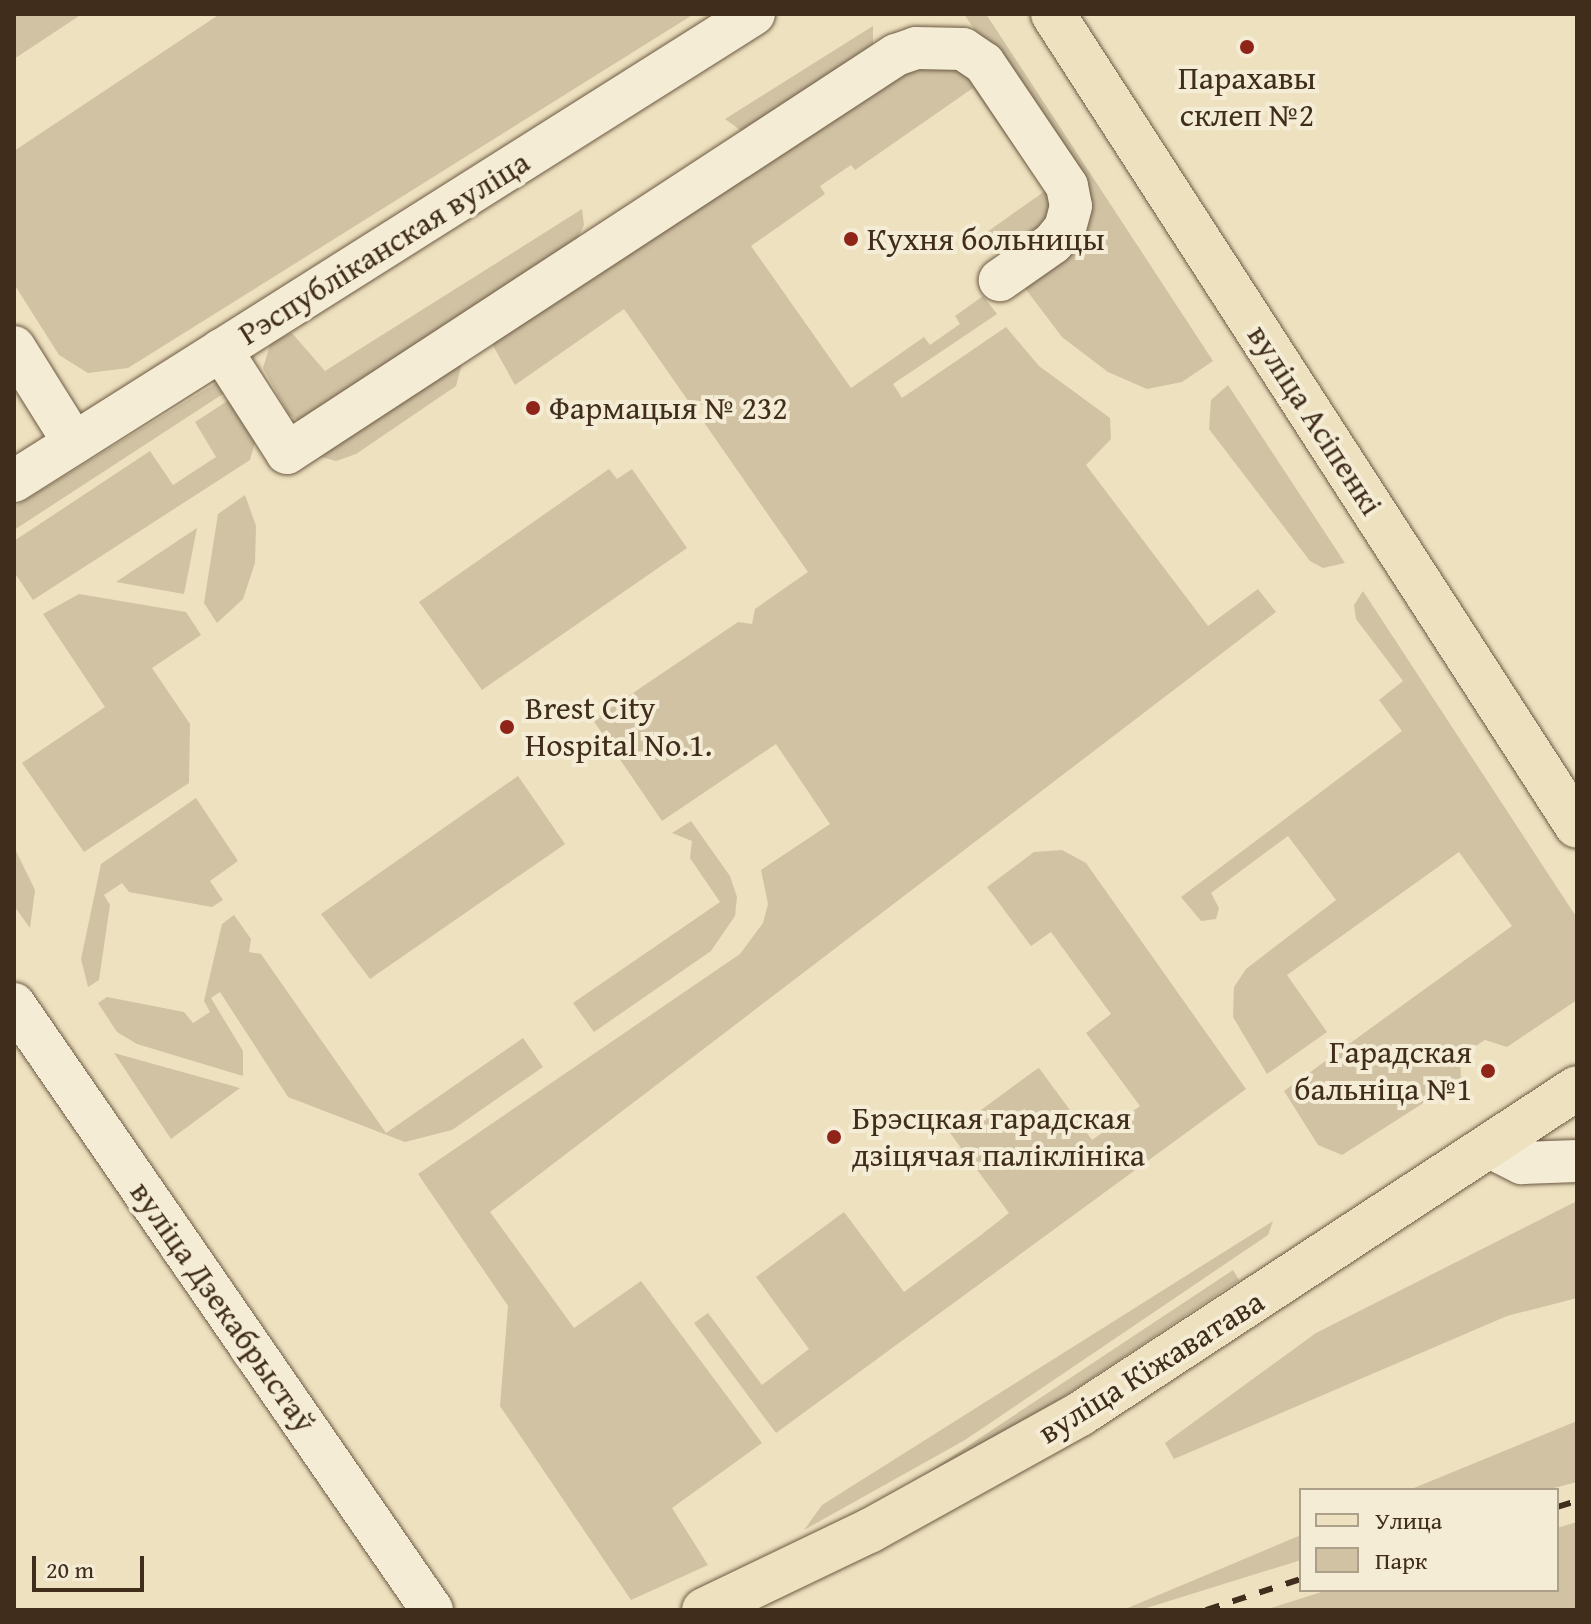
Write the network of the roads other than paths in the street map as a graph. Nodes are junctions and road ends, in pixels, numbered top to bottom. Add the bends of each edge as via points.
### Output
1 (754, 14) edge
2 (1053, 14) edge
3 (1000, 280) dead end
4 (14, 347) edge
5 (221, 350) junction
6 (74, 443) junction
7 (14, 481) edge
8 (1577, 826) edge
9 (14, 1004) edge
10 (1577, 1088) edge
11 (1488, 1146) junction
12 (1577, 1161) edge
13 (432, 1610) edge
14 (704, 1610) edge

1 - 5 street, Рэспубліканская вуліца
2 - 8 main road, вуліца Асіпенкі
3 - 5 street via 1053,243 1065,228 1071,206 1067,186 984,63 963,49 916,48 896,55 287,453
4 - 6 street
5 - 6 street, Рэспубліканская вуліца
6 - 7 street, Рэспубліканская вуліца
9 - 13 street, вуліца Дзекабрыстаў
10 - 11 main road, вуліца Кіжаватава
11 - 12 street via 1522,1163
11 - 14 main road, вуліца Кіжаватава via 1080,1414 938,1495

